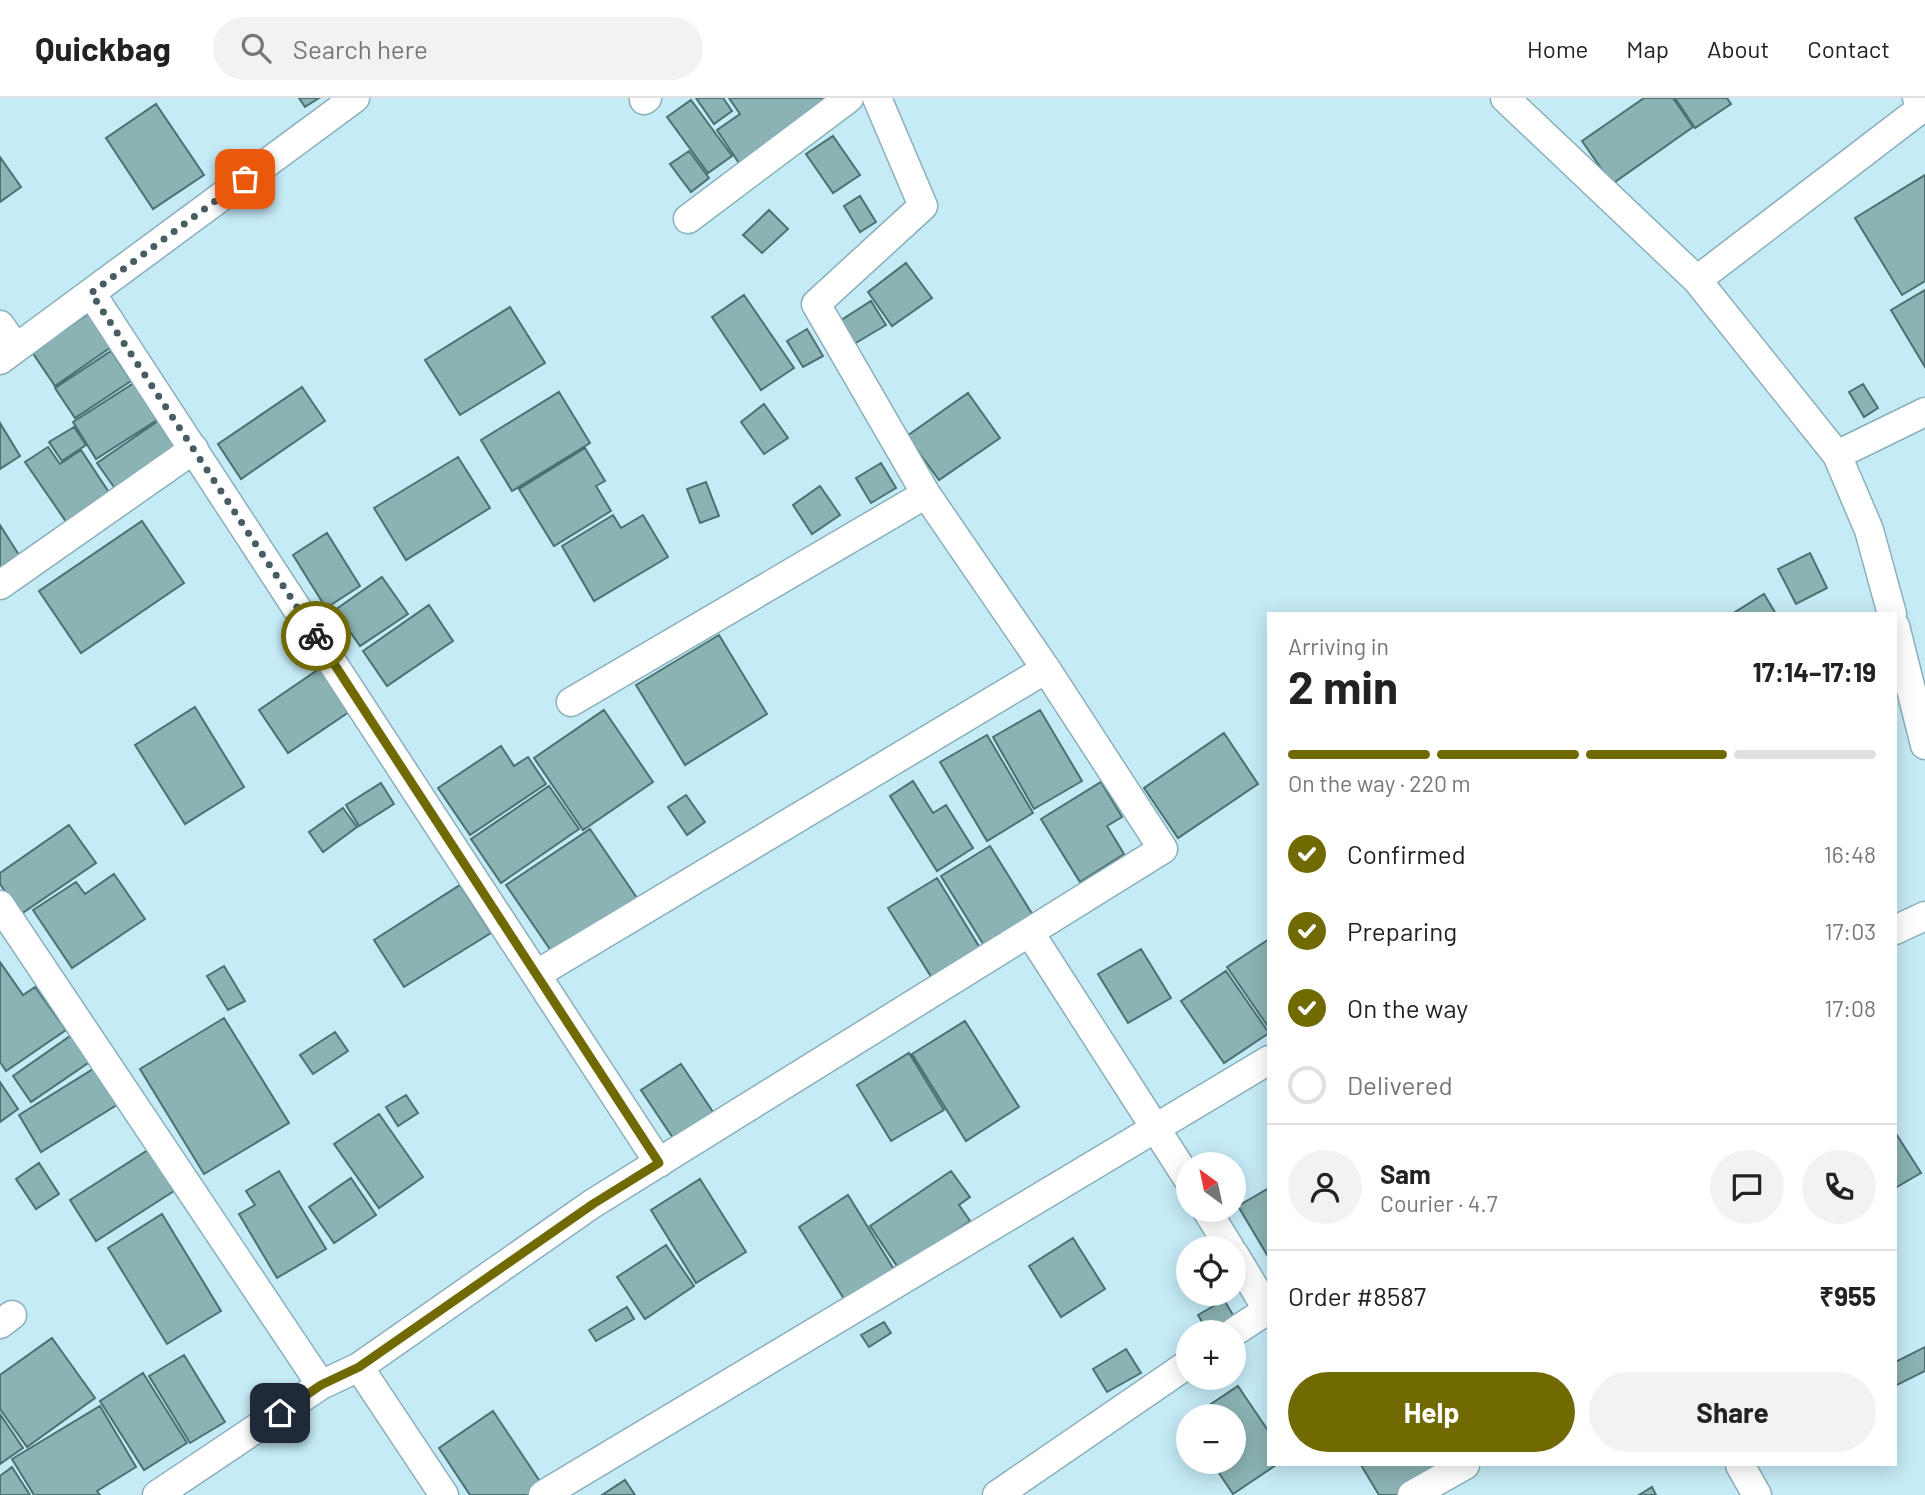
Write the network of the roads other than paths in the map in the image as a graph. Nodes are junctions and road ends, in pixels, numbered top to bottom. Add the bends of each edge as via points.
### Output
1 (355, 98) edge
2 (849, 98) edge
3 (877, 98) edge
4 (1506, 98) edge
5 (1917, 98) edge
6 (688, 219) dead end
7 (1697, 280) junction
8 (91, 293) junction
9 (0, 325) edge
10 (8, 354) edge
11 (1925, 412) edge
12 (194, 449) junction
13 (1837, 455) junction
14 (926, 494) junction
15 (0, 585) edge
16 (1891, 612) edge
17 (1897, 634) edge
18 (1046, 669) junction
19 (570, 702) dead end
20 (1925, 745) edge
21 (0, 905) edge
22 (1925, 916) edge
23 (1897, 929) edge
24 (1030, 933) junction
25 (537, 974) junction
26 (1267, 1061) edge
27 (1158, 1129) junction
28 (1176, 1159) edge
29 (659, 1163) junction
30 (1246, 1273) edge
31 (1267, 1307) edge
32 (1267, 1310) edge
33 (1246, 1324) edge
34 (359, 1367) junction
35 (1176, 1373) edge
36 (321, 1385) junction
37 (1463, 1466) edge
38 (1741, 1466) edge
39 (1011, 1491) edge
40 (157, 1495) edge
41 (444, 1495) edge
42 (543, 1495) edge
43 (1412, 1495) edge
44 (1757, 1495) edge

1 - 8 street
2 - 6 street
3 - 14 street via 923,206 816,304
4 - 7 street
5 - 7 street via 1922,108
7 - 13 street
8 - 10 street
8 - 12 street
9 - 10 street
11 - 13 street
12 - 15 street
12 - 25 street
13 - 16 street via 1869,530
14 - 18 street
14 - 19 street
17 - 20 street
18 - 24 street via 1163,849
18 - 25 street
21 - 36 street
22 - 23 street
24 - 27 street
24 - 29 street
25 - 29 street
26 - 27 street
27 - 28 street
27 - 42 street
29 - 34 street
30 - 31 street
32 - 33 street
34 - 36 street
34 - 41 street
35 - 39 street
36 - 40 street
37 - 43 street
38 - 44 street

